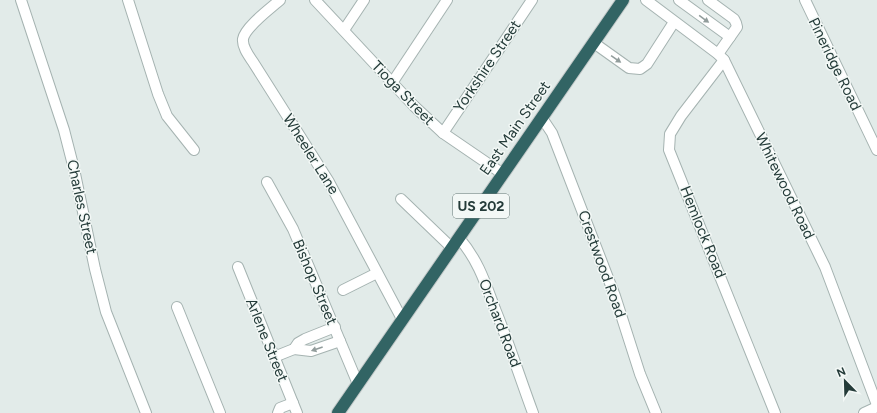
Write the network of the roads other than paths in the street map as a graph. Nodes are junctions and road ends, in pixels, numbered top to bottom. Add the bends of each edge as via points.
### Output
1 (21, 0) edge
2 (128, 0) edge
3 (280, 0) edge
4 (315, 0) edge
5 (364, 0) edge
6 (447, 0) edge
7 (532, 0) edge
8 (623, 0) edge
9 (646, 0) edge
10 (679, 0) edge
11 (708, 0) edge
12 (804, 0) edge
13 (674, 22) junction
14 (344, 30) junction
15 (730, 37) junction
16 (594, 43) junction
17 (721, 57) junction
18 (392, 83) junction
19 (542, 118) junction
20 (443, 133) junction
21 (194, 150) dead end
22 (877, 150) edge
23 (503, 174) junction
24 (267, 182) dead end
25 (400, 199) dead end
26 (455, 243) junction
27 (238, 267) dead end
28 (377, 273) junction
29 (343, 290) dead end
30 (177, 307) dead end
31 (402, 319) junction
32 (335, 327) junction
33 (340, 341) junction
34 (294, 349) junction
35 (274, 357) junction
36 (358, 384) junction
37 (292, 403) junction
38 (877, 406) edge
39 (146, 413) edge
40 (220, 413) edge
41 (278, 413) edge
42 (296, 413) edge
43 (338, 413) edge
44 (533, 413) edge
45 (656, 413) edge
46 (775, 413) edge
47 (864, 413) edge

1 - 39 street, Charles Street via 64,130 106,312
2 - 21 street via 167,116
3 - 28 street, Wheeler Lane via 249,28 243,38 243,44 329,182
4 - 14 street, Tioga Street
5 - 14 street
6 - 18 street
7 - 20 street, Yorkshire Street
8 - 16 highway, East Main Street / US 202
9 - 13 street, Whitewood Road
10 -> 15 street
11 - 15 street via 736,23 737,27
12 - 22 street, Pineridge Road
16 -> 13 street via 629,68 640,69 652,57
13 - 17 street, Whitewood Road
14 - 18 street, Tioga Street
15 - 17 street, Hemlock Road
16 - 19 highway, East Main Street / US 202
17 - 38 street, Whitewood Road via 825,267
17 - 46 street, Hemlock Road via 670,134 669,150
18 - 20 street, Tioga Street
19 - 23 highway, East Main Street / US 202
19 - 45 street, Crestwood Road via 552,133 590,228
20 - 23 street, Tioga Street
23 - 26 highway, East Main Street / US 202
24 - 32 street, Bishop Street via 293,229
25 - 26 street, Orchard Road
26 - 31 highway, East Main Street / US 202
26 - 44 street, Orchard Road via 467,247 477,263
27 - 35 street, Arlene Street
28 - 29 street
28 - 31 street, Wheeler Lane
30 - 40 street
31 - 36 highway, East Main Street / US 202
32 - 33 street, Bishop Street
32 - 34 street via 305,339
33 -> 34 street via 311,351
33 - 36 street, Bishop Street
34 - 35 street
35 - 37 street, Arlene Street
36 - 43 highway, East Main Street / US 202
37 - 41 street via 280,408
37 - 42 street, Arlene Street
38 - 47 street

